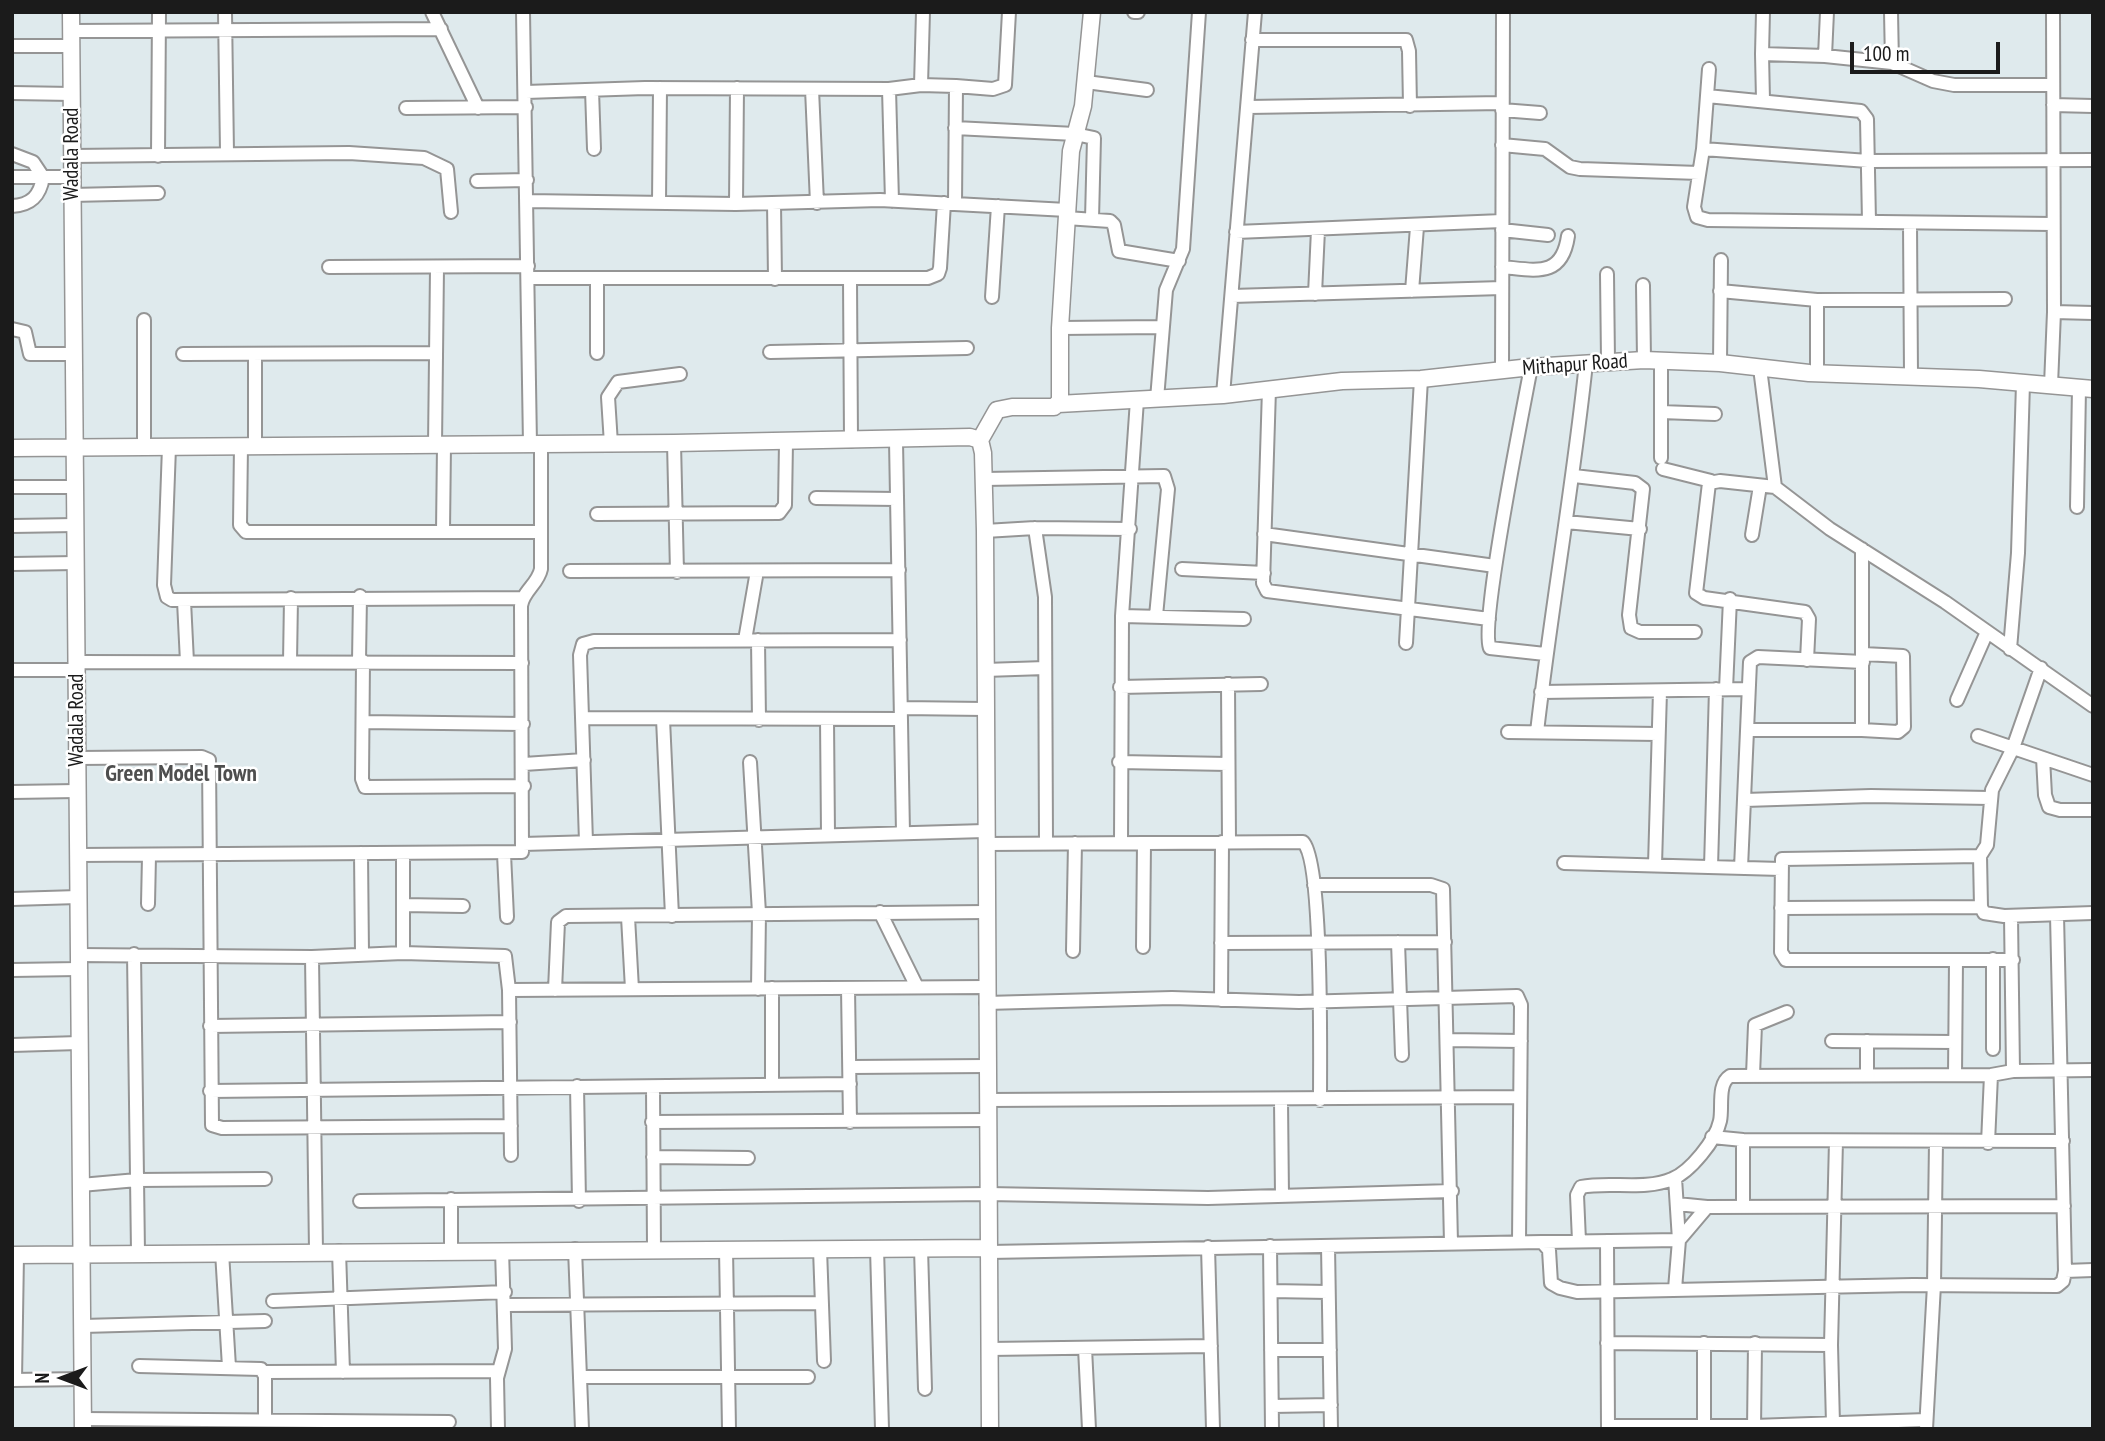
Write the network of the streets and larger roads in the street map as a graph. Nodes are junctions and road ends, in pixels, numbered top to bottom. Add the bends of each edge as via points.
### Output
1 (71, 12) edge
2 (159, 12) edge
3 (225, 12) edge
4 (432, 12) edge
5 (523, 12) edge
6 (923, 12) edge
7 (1009, 12) edge
8 (1092, 12) edge
9 (1199, 12) edge
10 (1255, 12) edge
11 (1503, 12) edge
12 (1763, 12) edge
13 (1827, 12) edge
14 (1891, 12) edge
15 (2053, 12) edge
16 (225, 29) junction
17 (441, 29) junction
18 (159, 30) junction
19 (71, 38) junction
20 (1252, 40) junction
21 (12, 46) edge
22 (1762, 54) junction
23 (1825, 56) junction
24 (1892, 63) junction
25 (1709, 69) dead end
26 (1086, 82) junction
27 (921, 85) junction
28 (2053, 85) junction
29 (956, 86) junction
30 (660, 88) junction
31 (737, 88) junction
32 (812, 89) junction
33 (889, 89) junction
34 (592, 90) junction
35 (1147, 90) dead end
36 (526, 92) junction
37 (12, 93) edge
38 (72, 94) junction
39 (1707, 96) junction
40 (1763, 100) junction
41 (2053, 105) junction
42 (1410, 106) junction
43 (1502, 106) junction
44 (2093, 106) edge
45 (526, 107) junction
46 (1248, 107) junction
47 (406, 108) dead end
48 (478, 108) junction
49 (1540, 113) dead end
50 (955, 128) junction
51 (1075, 134) junction
52 (1502, 145) junction
53 (594, 149) dead end
54 (1703, 149) junction
55 (227, 153) junction
56 (12, 154) edge
57 (72, 156) junction
58 (158, 156) junction
59 (2052, 160) junction
60 (2093, 160) edge
61 (1868, 161) junction
62 (1699, 173) junction
63 (12, 177) edge
64 (43, 177) junction
65 (72, 177) junction
66 (527, 180) junction
67 (477, 181) dead end
68 (158, 193) dead end
69 (72, 195) junction
70 (527, 201) junction
71 (892, 201) junction
72 (774, 203) junction
73 (817, 203) junction
74 (659, 204) junction
75 (736, 204) junction
76 (949, 204) junction
77 (12, 206) edge
78 (998, 206) junction
79 (451, 212) dead end
80 (1067, 214) junction
81 (1092, 219) junction
82 (1869, 222) junction
83 (1910, 223) junction
84 (2053, 224) junction
85 (1502, 225) junction
86 (1417, 226) junction
87 (1318, 230) junction
88 (1236, 232) junction
89 (1548, 235) dead end
90 (1568, 236) dead end
91 (1721, 260) dead end
92 (1179, 261) junction
93 (329, 267) dead end
94 (1502, 267) junction
95 (437, 268) junction
96 (528, 272) junction
97 (1607, 274) dead end
98 (597, 279) junction
99 (775, 279) junction
100 (850, 279) junction
101 (1643, 285) dead end
102 (1502, 288) junction
103 (1412, 291) junction
104 (1720, 291) junction
105 (1315, 294) junction
106 (1232, 296) junction
107 (992, 297) dead end
108 (2005, 299) dead end
109 (1817, 300) junction
110 (1910, 302) junction
111 (2054, 312) junction
112 (2093, 313) edge
113 (144, 320) dead end
114 (1162, 327) junction
115 (1060, 328) junction
116 (12, 329) edge
117 (968, 348) dead end
118 (770, 352) dead end
119 (435, 353) junction
120 (597, 353) dead end
121 (851, 353) junction
122 (73, 354) junction
123 (183, 354) dead end
124 (255, 356) junction
125 (1644, 360) junction
126 (1661, 360) junction
127 (1608, 361) junction
128 (1586, 363) junction
129 (1720, 363) junction
130 (1531, 367) junction
131 (1760, 368) junction
132 (1502, 371) junction
133 (1817, 373) junction
134 (680, 374) dead end
135 (1911, 376) junction
136 (1421, 379) junction
137 (2023, 383) junction
138 (2051, 386) junction
139 (1269, 389) junction
140 (2086, 389) edge
141 (1223, 395) junction
142 (1157, 399) junction
143 (1138, 400) junction
144 (1058, 404) junction
145 (1661, 412) junction
146 (1716, 414) dead end
147 (896, 440) junction
148 (980, 440) junction
149 (851, 441) junction
150 (786, 442) junction
151 (674, 443) junction
152 (440, 444) junction
153 (536, 444) junction
154 (611, 444) junction
155 (248, 445) junction
156 (169, 447) junction
157 (12, 448) edge
158 (144, 448) junction
159 (76, 449) junction
160 (1574, 475) junction
161 (1132, 478) junction
162 (984, 479) junction
163 (1712, 481) junction
164 (1760, 486) junction
165 (12, 487) edge
166 (75, 487) junction
167 (1775, 487) junction
168 (816, 498) dead end
169 (897, 499) junction
170 (2077, 507) dead end
171 (675, 513) junction
172 (597, 514) dead end
173 (1566, 522) junction
174 (12, 526) edge
175 (75, 526) junction
176 (1035, 528) junction
177 (1130, 529) junction
178 (1640, 529) junction
179 (443, 531) junction
180 (985, 531) junction
181 (541, 532) junction
182 (1265, 534) junction
183 (1752, 535) dead end
184 (1862, 549) junction
185 (1412, 552) junction
186 (76, 563) junction
187 (12, 564) edge
188 (1495, 566) junction
189 (1182, 569) dead end
190 (899, 570) junction
191 (570, 571) dead end
192 (677, 572) junction
193 (757, 572) junction
194 (1264, 573) junction
195 (360, 597) junction
196 (291, 598) junction
197 (522, 598) junction
198 (1730, 599) junction
199 (184, 601) junction
200 (1408, 608) junction
201 (1122, 616) junction
202 (1156, 616) junction
203 (1244, 619) dead end
204 (1489, 619) junction
205 (1695, 632) dead end
206 (1987, 632) junction
207 (752, 639) junction
208 (900, 640) junction
209 (1406, 643) dead end
210 (2010, 649) junction
211 (1545, 654) junction
212 (1863, 658) junction
213 (1807, 660) junction
214 (361, 661) junction
215 (187, 662) junction
216 (290, 662) junction
217 (522, 663) junction
218 (76, 666) junction
219 (1045, 668) junction
220 (2041, 668) junction
221 (12, 670) edge
222 (985, 670) junction
223 (1228, 684) junction
224 (1261, 684) dead end
225 (1120, 687) junction
226 (1721, 689) junction
227 (1748, 689) junction
228 (1660, 691) junction
229 (1541, 692) junction
230 (1957, 700) dead end
231 (2093, 706) edge
232 (985, 709) junction
233 (901, 714) junction
234 (583, 718) junction
235 (663, 719) junction
236 (827, 719) junction
237 (759, 720) junction
238 (363, 722) junction
239 (523, 724) junction
240 (1747, 730) junction
241 (1862, 730) junction
242 (1508, 732) dead end
243 (1537, 732) junction
244 (1658, 734) junction
245 (1978, 736) dead end
246 (2013, 748) junction
247 (77, 758) junction
248 (2043, 758) junction
249 (584, 760) junction
250 (750, 762) dead end
251 (1119, 762) junction
252 (524, 764) junction
253 (1227, 764) junction
254 (2093, 775) edge
255 (524, 786) junction
256 (77, 791) junction
257 (12, 792) edge
258 (1990, 798) junction
259 (1745, 800) junction
260 (2093, 810) edge
261 (903, 833) junction
262 (828, 835) junction
263 (753, 837) junction
264 (986, 838) junction
265 (668, 839) junction
266 (586, 842) junction
267 (1121, 842) junction
268 (1144, 842) junction
269 (1226, 842) junction
270 (1046, 843) junction
271 (1074, 843) junction
272 (523, 844) junction
273 (360, 853) junction
274 (403, 853) junction
275 (504, 854) junction
276 (78, 855) junction
277 (149, 856) junction
278 (209, 856) junction
279 (1980, 856) junction
280 (1564, 863) dead end
281 (1655, 864) junction
282 (1711, 867) junction
283 (1741, 868) junction
284 (1781, 869) junction
285 (1314, 885) junction
286 (78, 897) junction
287 (12, 899) edge
288 (148, 904) dead end
289 (403, 905) junction
290 (463, 906) dead end
291 (1981, 907) junction
292 (1781, 908) junction
293 (880, 912) junction
294 (986, 912) junction
295 (759, 913) junction
296 (2093, 913) edge
297 (2057, 915) junction
298 (671, 916) junction
299 (2011, 916) junction
300 (506, 917) dead end
301 (628, 918) junction
302 (1398, 942) junction
303 (1445, 942) junction
304 (1221, 943) junction
305 (1317, 943) junction
306 (1143, 947) dead end
307 (1073, 951) dead end
308 (404, 953) junction
309 (134, 954) junction
310 (362, 954) junction
311 (212, 956) junction
312 (312, 957) junction
313 (1993, 959) junction
314 (1956, 960) junction
315 (2013, 960) junction
316 (78, 962) junction
317 (12, 971) edge
318 (772, 988) junction
319 (848, 988) junction
320 (917, 988) junction
321 (632, 989) junction
322 (758, 989) junction
323 (509, 990) junction
324 (555, 990) junction
325 (986, 995) junction
326 (1446, 997) junction
327 (1221, 999) junction
328 (1400, 999) junction
329 (1320, 1001) junction
330 (1787, 1012) dead end
331 (510, 1022) junction
332 (312, 1024) junction
333 (210, 1026) junction
334 (1448, 1040) junction
335 (1521, 1041) junction
336 (1832, 1041) dead end
337 (1867, 1041) junction
338 (1955, 1042) junction
339 (79, 1043) junction
340 (12, 1045) edge
341 (1993, 1049) dead end
342 (1402, 1055) dead end
343 (987, 1066) junction
344 (850, 1067) junction
345 (2060, 1070) junction
346 (2093, 1070) edge
347 (2013, 1071) junction
348 (1867, 1074) junction
349 (1753, 1075) junction
350 (1955, 1075) junction
351 (1991, 1075) junction
352 (772, 1084) junction
353 (850, 1084) junction
354 (510, 1086) junction
355 (578, 1086) junction
356 (653, 1087) junction
357 (313, 1089) junction
358 (210, 1091) junction
359 (1519, 1097) junction
360 (1450, 1099) junction
361 (987, 1100) junction
362 (1320, 1100) junction
363 (1282, 1101) junction
364 (987, 1120) junction
365 (652, 1122) junction
366 (850, 1122) junction
367 (314, 1126) junction
368 (510, 1126) junction
369 (1713, 1137) junction
370 (1743, 1140) junction
371 (1836, 1141) junction
372 (2063, 1141) junction
373 (1936, 1142) junction
374 (1988, 1143) junction
375 (511, 1155) dead end
376 (653, 1157) junction
377 (748, 1158) dead end
378 (1675, 1178) junction
379 (137, 1180) junction
380 (265, 1180) dead end
381 (81, 1185) junction
382 (1452, 1191) junction
383 (988, 1194) junction
384 (1282, 1195) junction
385 (451, 1199) junction
386 (653, 1199) junction
387 (360, 1200) dead end
388 (579, 1200) junction
389 (1677, 1203) junction
390 (1834, 1205) junction
391 (1743, 1206) junction
392 (1934, 1206) junction
393 (2064, 1206) junction
394 (1707, 1207) junction
395 (1679, 1240) junction
396 (1579, 1241) junction
397 (1607, 1241) junction
398 (1518, 1242) junction
399 (1542, 1242) junction
400 (1451, 1243) junction
401 (1270, 1246) junction
402 (1328, 1246) junction
403 (1208, 1247) junction
404 (877, 1248) junction
405 (921, 1248) junction
406 (575, 1249) junction
407 (654, 1249) junction
408 (726, 1249) junction
409 (820, 1249) junction
410 (502, 1250) junction
411 (989, 1250) junction
412 (316, 1251) junction
413 (339, 1251) junction
414 (451, 1251) junction
415 (138, 1252) junction
416 (222, 1252) junction
417 (82, 1253) junction
418 (15, 1255) edge
419 (2093, 1270) edge
420 (2065, 1271) junction
421 (1934, 1285) junction
422 (1835, 1286) junction
423 (1675, 1289) junction
424 (1607, 1290) junction
425 (1271, 1291) junction
426 (1328, 1292) junction
427 (341, 1298) junction
428 (505, 1298) junction
429 (273, 1301) dead end
430 (726, 1302) junction
431 (578, 1303) junction
432 (821, 1303) junction
433 (265, 1321) dead end
434 (225, 1324) junction
435 (83, 1326) junction
436 (1607, 1343) junction
437 (1704, 1343) junction
438 (1755, 1343) junction
439 (1831, 1345) junction
440 (1211, 1346) junction
441 (1085, 1348) junction
442 (989, 1349) junction
443 (1272, 1350) junction
444 (1330, 1350) junction
445 (824, 1361) dead end
446 (139, 1366) dead end
447 (229, 1367) junction
448 (499, 1371) junction
449 (264, 1372) junction
450 (343, 1372) junction
451 (728, 1375) junction
452 (581, 1377) junction
453 (808, 1377) dead end
454 (83, 1379) junction
455 (14, 1380) edge
456 (925, 1389) dead end
457 (1331, 1405) junction
458 (1272, 1406) junction
459 (265, 1420) junction
460 (449, 1422) dead end
461 (83, 1424) edge
462 (1833, 1424) junction
463 (1926, 1424) edge
464 (1704, 1426) junction
465 (1754, 1427) edge
466 (1608, 1428) edge
467 (498, 1429) edge
468 (582, 1429) edge
469 (729, 1429) edge
470 (882, 1429) edge
471 (990, 1429) edge
472 (1089, 1429) edge
473 (1213, 1429) edge
474 (1272, 1429) edge
475 (1331, 1429) edge

1 - 19 street, Wadala Road
2 - 18 street
3 - 16 street
4 - 17 street
5 - 36 street
6 - 27 street
7 - 29 street via 1005,85 993,89
8 - 26 street
9 - 92 street
10 - 20 street
11 - 43 street
12 - 22 street
13 - 23 street
14 - 24 street
15 - 28 street
16 - 17 street
16 - 18 street
16 - 55 street
17 - 48 street
18 - 19 street
18 - 58 street
19 - 21 street
19 - 38 street, Wadala Road
20 - 42 street via 1406,40
20 - 46 street
22 - 23 street
22 - 40 street
23 - 24 street
24 - 28 street via 1954,85
25 - 39 street
26 - 35 street
26 - 51 street
27 - 29 street
27 - 33 street
28 - 41 street
29 - 50 street
30 - 31 street
30 - 34 street
30 - 74 street
31 - 32 street
31 - 75 street
32 - 33 street
32 - 73 street
33 - 71 street
34 - 36 street
34 - 53 street
36 - 45 street
37 - 38 street
38 - 57 street, Wadala Road
39 - 40 street
39 - 54 street
40 - 61 street via 1861,111 1867,119
41 - 44 street
41 - 59 street
42 - 43 street
42 - 46 street
43 - 49 street
43 - 52 street
45 - 48 street
45 - 66 street
46 - 88 street
47 - 48 street
50 - 51 street
50 - 76 street
51 - 80 street
51 - 81 street via 1091,136 1096,142
52 - 62 street via 1545,149 1580,169
52 - 85 street
54 - 61 street
54 - 62 street
55 - 58 street
55 - 79 street via 349,153 432,159 447,169 450,177
56 - 64 street via 33,162
57 - 58 street
57 - 65 street, Wadala Road
59 - 60 street
59 - 61 street
59 - 84 street
61 - 82 street
62 - 82 street via 1697,217
63 - 64 street
64 - 65 street
64 - 77 street via 36,197 27,205
65 - 69 street, Wadala Road
66 - 67 street
66 - 70 street
68 - 69 street
69 - 122 street, Wadala Road
70 - 74 street
70 - 96 street
71 - 73 street
71 - 76 street
72 - 73 street
72 - 75 street
72 - 99 street
74 - 75 street
76 - 78 street
76 - 100 street via 938,274
78 - 80 street
78 - 107 street
80 - 81 street
80 - 115 street
81 - 92 street via 1114,225 1116,246 1123,254
82 - 83 street
83 - 84 street
83 - 110 street
84 - 111 street
85 - 86 street
85 - 89 street
85 - 94 street
86 - 87 street
86 - 103 street
87 - 88 street
87 - 105 street
88 - 106 street
90 - 94 street via 1564,257 1557,264 1540,270
91 - 104 street
92 - 114 street via 1166,290
93 - 95 street
94 - 102 street
95 - 96 street
95 - 119 street
96 - 98 street
96 - 153 street
97 - 127 street
98 - 99 street
98 - 120 street
99 - 100 street
100 - 121 street
101 - 125 street
102 - 103 street
102 - 132 street
103 - 105 street
104 - 109 street
104 - 129 street
105 - 106 street
106 - 141 street
108 - 110 street
109 - 110 street
109 - 133 street
110 - 135 street
111 - 112 street
111 - 138 street
113 - 158 street
114 - 115 street
114 - 142 street
115 - 144 street
116 - 122 street via 25,332 30,354
117 - 121 street
118 - 121 street
119 - 124 street
119 - 152 street
121 - 149 street
122 - 159 street, Wadala Road
123 - 124 street
124 - 155 street
125 - 126 street, Mithapur Road
125 - 127 street, Mithapur Road
126 - 129 street, Mithapur Road
126 - 145 street
127 - 128 street, Mithapur Road
128 - 130 street, Mithapur Road
128 - 160 street
129 - 131 street, Mithapur Road
130 - 132 street, Mithapur Road
130 - 188 street
131 - 133 street, Mithapur Road
131 - 167 street
132 - 136 street, Mithapur Road
133 - 135 street, Mithapur Road
134 - 154 street via 630,379 612,387 608,397
135 - 137 street, Mithapur Road
136 - 139 street, Mithapur Road
136 - 185 street
137 - 138 street, Mithapur Road
137 - 210 street
138 - 140 street, Mithapur Road
139 - 141 street, Mithapur Road
139 - 182 street
140 - 170 street
141 - 142 street, Mithapur Road
142 - 143 street, Mithapur Road
143 - 144 street, Mithapur Road
143 - 161 street
144 - 148 street, Mithapur Road via 997,410
145 - 146 street
145 - 163 street via 1662,463
147 - 148 street
147 - 149 street
147 - 169 street
148 - 162 street
149 - 150 street
150 - 151 street
150 - 171 street via 785,505 779,513
151 - 154 street
151 - 171 street
152 - 153 street
152 - 155 street
152 - 179 street
153 - 154 street
153 - 181 street
155 - 156 street
155 - 179 street via 240,526 246,533
156 - 158 street
156 - 199 street via 164,585 167,597
157 - 159 street
158 - 159 street
159 - 166 street, Wadala Road
160 - 173 street
160 - 178 street via 1639,484 1644,495
161 - 162 street
161 - 177 street
161 - 202 street via 1164,476 1168,489
162 - 180 street
163 - 164 street
163 - 198 street via 1700,538 1696,593 1704,598
164 - 167 street
164 - 183 street
165 - 166 street
166 - 175 street, Wadala Road
167 - 184 street
168 - 169 street
169 - 190 street
171 - 172 street
171 - 192 street
173 - 178 street
173 - 211 street
174 - 175 street
175 - 186 street, Wadala Road
176 - 177 street
176 - 180 street
176 - 219 street via 1044,583
177 - 201 street
178 - 205 street via 1630,628
179 - 181 street
180 - 222 street
181 - 197 street via 540,575
182 - 185 street
182 - 194 street
184 - 206 street
184 - 212 street
185 - 188 street
185 - 200 street
186 - 187 street
186 - 218 street, Wadala Road
188 - 204 street
189 - 194 street
190 - 193 street
190 - 208 street
191 - 192 street
192 - 193 street
193 - 207 street
194 - 200 street via 1264,588 1272,593
195 - 196 street
195 - 197 street
195 - 214 street
196 - 199 street
196 - 216 street
197 - 217 street
198 - 213 street via 1805,611 1809,618
198 - 226 street
199 - 215 street
200 - 204 street
200 - 209 street
201 - 202 street
201 - 225 street
202 - 203 street
204 - 211 street via 1490,648
206 - 210 street
206 - 230 street
207 - 208 street
207 - 234 street via 588,641 580,655
207 - 237 street
208 - 233 street
210 - 220 street
211 - 229 street
212 - 213 street
212 - 241 street
212 - 241 street via 1903,656 1904,727 1898,732
213 - 227 street via 1754,658 1748,669
214 - 216 street
214 - 217 street
214 - 238 street
215 - 216 street
215 - 218 street
217 - 239 street
218 - 221 street
218 - 247 street, Wadala Road
219 - 222 street
219 - 270 street
220 - 231 street
220 - 246 street
222 - 232 street
223 - 224 street
223 - 225 street
223 - 253 street
225 - 251 street
226 - 227 street
226 - 228 street
226 - 282 street
227 - 240 street
228 - 229 street
228 - 244 street
229 - 243 street
232 - 233 street
232 - 264 street
233 - 236 street
233 - 261 street
234 - 235 street
234 - 249 street
235 - 237 street
235 - 265 street
236 - 237 street
236 - 262 street
238 - 239 street
238 - 255 street via 365,787
239 - 252 street
240 - 241 street
240 - 259 street
242 - 243 street
243 - 244 street
244 - 281 street
245 - 246 street
246 - 248 street
246 - 258 street
247 - 256 street, Wadala Road
247 - 278 street via 209,760
248 - 254 street
248 - 260 street via 2049,807
249 - 252 street
249 - 266 street
250 - 263 street
251 - 253 street
251 - 267 street
252 - 255 street
253 - 269 street
255 - 272 street
256 - 257 street
256 - 276 street, Wadala Road
258 - 259 street
258 - 279 street via 1987,845
259 - 283 street
261 - 262 street
261 - 264 street
262 - 263 street
263 - 265 street
263 - 295 street
264 - 270 street
264 - 294 street
265 - 266 street
265 - 298 street
266 - 272 street
267 - 268 street
267 - 271 street
268 - 269 street
268 - 306 street
269 - 285 street via 1303,842 1309,850
269 - 304 street
270 - 271 street
271 - 307 street
272 - 275 street via 520,853
273 - 274 street
273 - 278 street
273 - 310 street
274 - 275 street
274 - 289 street
275 - 300 street
276 - 277 street
276 - 286 street, Wadala Road
277 - 278 street
277 - 288 street
278 - 311 street
279 - 284 street via 1787,857 1782,859
279 - 291 street
280 - 281 street
281 - 282 street
282 - 283 street
283 - 284 street
284 - 292 street
285 - 303 street via 1440,887 1444,892
285 - 305 street
286 - 287 street
286 - 316 street, Wadala Road
289 - 290 street
289 - 308 street
291 - 292 street
291 - 299 street via 1988,914
292 - 314 street via 1781,952 1786,960
293 - 294 street
293 - 295 street
293 - 320 street
294 - 325 street
295 - 298 street
295 - 322 street
296 - 297 street
297 - 299 street
297 - 345 street
298 - 301 street
299 - 315 street
301 - 321 street
301 - 324 street via 561,918 556,929
302 - 303 street
302 - 305 street
302 - 328 street
303 - 326 street
304 - 305 street
304 - 327 street
305 - 329 street
308 - 310 street
308 - 323 street via 503,955 508,962
309 - 311 street
309 - 316 street
309 - 379 street
310 - 312 street
311 - 312 street
311 - 333 street
312 - 332 street
313 - 314 street
313 - 315 street
313 - 341 street
314 - 338 street
315 - 347 street
316 - 317 street
316 - 339 street, Wadala Road
318 - 319 street
318 - 322 street
318 - 352 street
319 - 320 street
319 - 344 street
320 - 325 street
321 - 322 street
321 - 324 street
323 - 324 street
323 - 331 street
325 - 327 street
325 - 343 street
326 - 328 street
326 - 334 street
326 - 335 street via 1517,996
327 - 329 street
328 - 329 street
328 - 342 street
329 - 362 street
330 - 349 street via 1755,1025
331 - 332 street
331 - 354 street
332 - 333 street
332 - 357 street
333 - 358 street
334 - 335 street
334 - 360 street
335 - 359 street
336 - 337 street
337 - 338 street
337 - 348 street
338 - 350 street
339 - 340 street
339 - 381 street, Wadala Road
343 - 344 street
343 - 361 street
344 - 353 street
345 - 346 street
345 - 347 street
345 - 372 street
347 - 351 street
348 - 349 street
348 - 350 street
349 - 369 street via 1725,1079 1720,1122
350 - 351 street
351 - 374 street
352 - 353 street
352 - 356 street
353 - 366 street
354 - 355 street
354 - 357 street
354 - 368 street
355 - 356 street
355 - 388 street
356 - 365 street
357 - 358 street
357 - 367 street
358 - 367 street via 215,1128
359 - 360 street
359 - 398 street
360 - 362 street
360 - 382 street
361 - 363 street
361 - 364 street
362 - 363 street
363 - 384 street
364 - 366 street
364 - 383 street
365 - 366 street
365 - 376 street
367 - 368 street
367 - 412 street
368 - 375 street
369 - 370 street
369 - 378 street
370 - 371 street
370 - 391 street
371 - 373 street
371 - 390 street
372 - 374 street
372 - 393 street
373 - 374 street
373 - 392 street
376 - 377 street
376 - 386 street
378 - 389 street
378 - 396 street via 1581,1187 1577,1195
379 - 380 street
379 - 381 street
379 - 415 street
381 - 417 street, Wadala Road
382 - 384 street
382 - 400 street
383 - 384 street
383 - 386 street
383 - 411 street
385 - 387 street
385 - 388 street
385 - 414 street
386 - 388 street
386 - 407 street
389 - 394 street
389 - 395 street
390 - 391 street
390 - 392 street
390 - 422 street
391 - 394 street
392 - 393 street
392 - 421 street
393 - 420 street
394 - 395 street
395 - 397 street
395 - 423 street
396 - 397 street
396 - 399 street
397 - 424 street
398 - 399 street
398 - 400 street
399 - 424 street via 1549,1250 1549,1276 1555,1286 1577,1292
400 - 402 street
401 - 402 street
401 - 403 street
401 - 425 street
402 - 426 street
403 - 411 street
403 - 440 street
404 - 405 street
404 - 409 street
404 - 470 street
405 - 411 street
405 - 456 street
406 - 407 street
406 - 410 street
406 - 431 street
407 - 408 street
408 - 409 street
408 - 430 street
409 - 432 street
410 - 414 street
410 - 428 street
411 - 442 street
412 - 413 street
412 - 416 street
413 - 414 street
413 - 427 street
415 - 416 street
415 - 417 street
416 - 434 street
417 - 418 street
417 - 435 street, Wadala Road
418 - 455 street
419 - 420 street
420 - 421 street via 2057,1286
421 - 422 street
421 - 463 street
422 - 423 street
422 - 439 street
423 - 424 street
424 - 436 street
425 - 426 street
425 - 443 street
426 - 444 street
427 - 428 street
427 - 429 street
427 - 450 street
428 - 431 street
428 - 448 street via 505,1349
430 - 431 street
430 - 432 street
430 - 451 street
431 - 452 street
432 - 445 street
433 - 434 street
434 - 435 street
434 - 447 street
435 - 454 street, Wadala Road
436 - 437 street
436 - 466 street
437 - 438 street
437 - 464 street
438 - 439 street
438 - 465 street
439 - 462 street
440 - 441 street
440 - 473 street
441 - 442 street
441 - 472 street
442 - 471 street
443 - 444 street
443 - 458 street
444 - 457 street
446 - 447 street
447 - 449 street
448 - 450 street
448 - 467 street
449 - 450 street
449 - 459 street
451 - 452 street
451 - 453 street
451 - 469 street
452 - 468 street
454 - 455 street
454 - 461 street, Wadala Road
457 - 458 street
457 - 475 street
458 - 474 street
459 - 460 street
459 - 461 street
462 - 463 street
462 - 465 street
464 - 465 street
464 - 466 street

